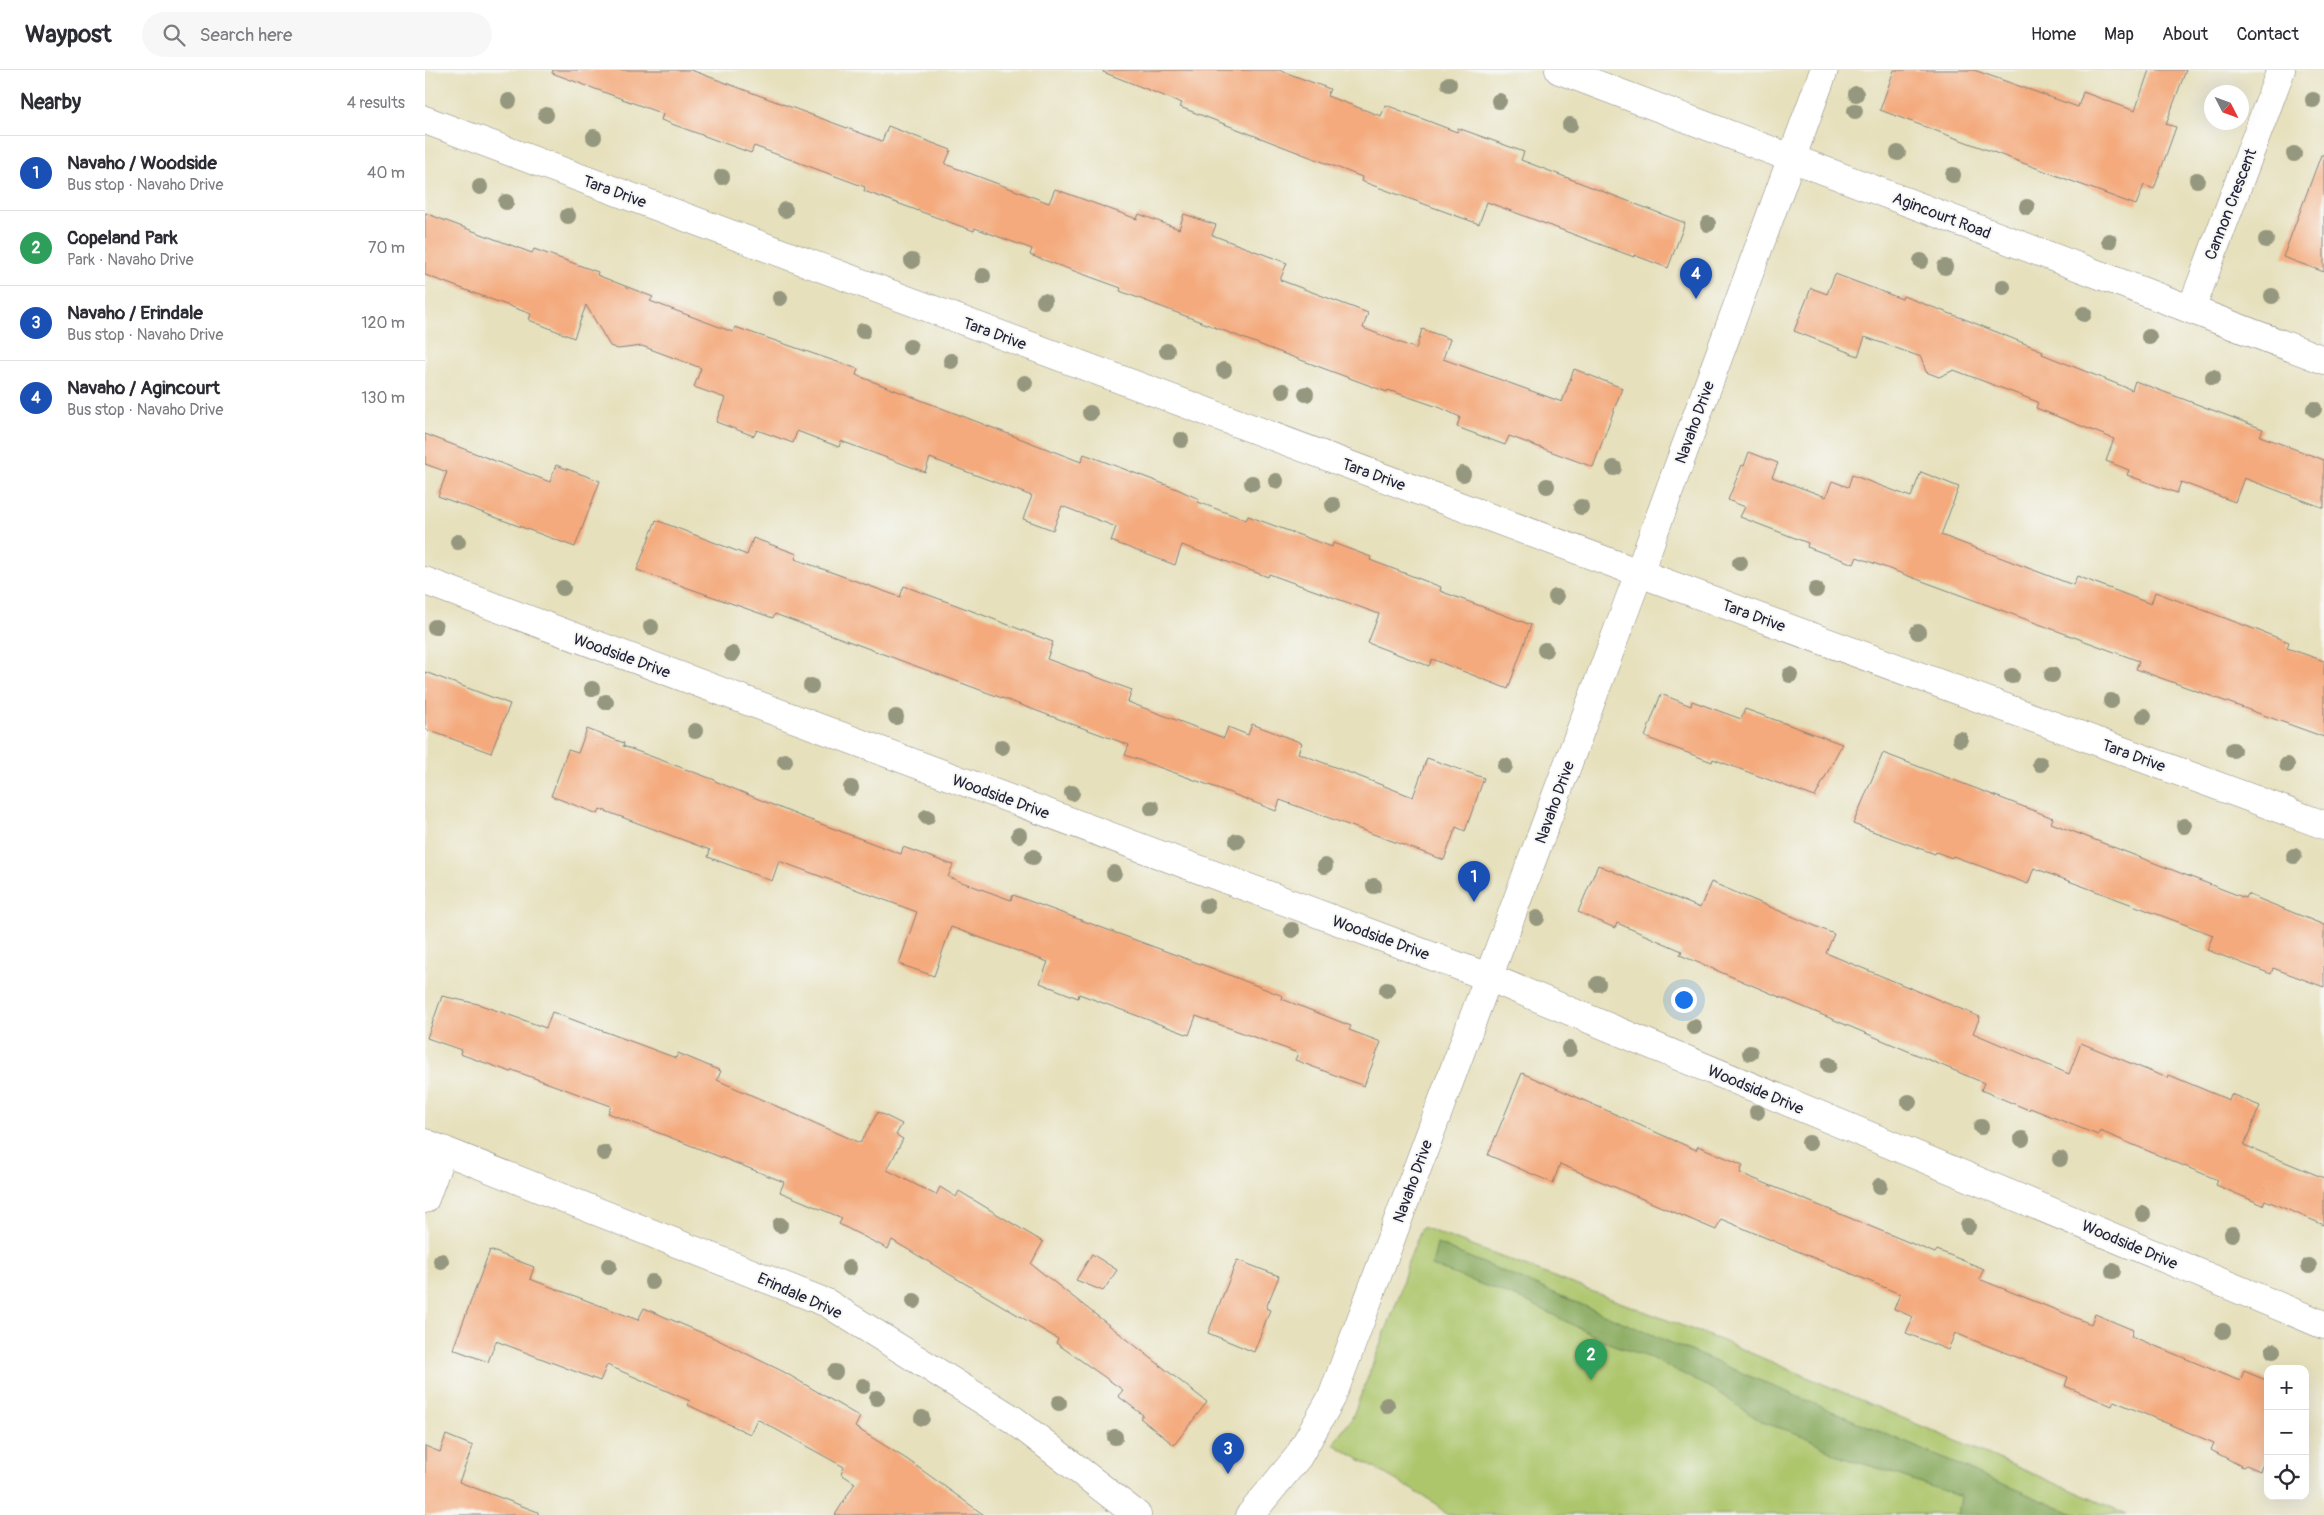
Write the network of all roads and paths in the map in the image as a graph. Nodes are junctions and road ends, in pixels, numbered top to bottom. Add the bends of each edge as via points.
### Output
1 (1559, 70) edge
2 (1823, 70) edge
3 (2281, 70) edge
4 (425, 120) edge
5 (1790, 157) junction
6 (2191, 310) junction
7 (2324, 360) edge
8 (1639, 573) junction
9 (425, 581) edge
10 (2324, 825) edge
11 (1488, 977) junction
12 (434, 1146) edge
13 (425, 1200) edge
14 (2324, 1325) edge
15 (1137, 1515) edge
16 (1250, 1515) edge

1 - 5 street, Agincourt Road
2 - 5 street, Navaho Drive
3 - 6 street, Cannon Crescent
4 - 8 street, Tara Drive
5 - 6 street, Agincourt Road
5 - 8 street, Navaho Drive
6 - 7 street, Agincourt Road
8 - 10 street, Tara Drive
8 - 11 street, Navaho Drive
9 - 11 street, Woodside Drive
11 - 14 street, Woodside Drive
11 - 16 street, Navaho Drive via 1331,1396 1298,1457
12 - 13 street
12 - 15 street, Erindale Drive via 827,1303 1014,1420

